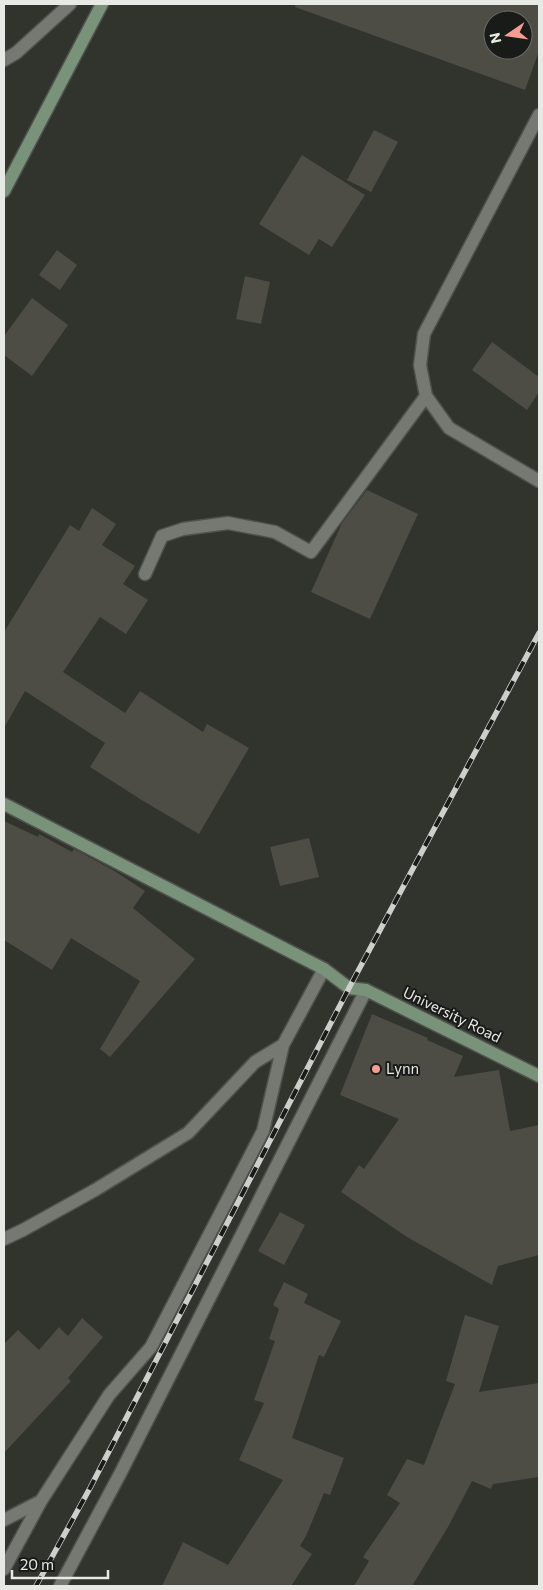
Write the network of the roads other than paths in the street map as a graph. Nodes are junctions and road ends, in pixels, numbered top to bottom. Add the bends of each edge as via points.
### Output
1 (70, 4) edge
2 (102, 4) edge
3 (4, 60) edge
4 (539, 115) edge
5 (4, 191) edge
6 (426, 396) junction
7 (539, 481) edge
8 (145, 574) dead end
9 (4, 804) edge
10 (324, 969) junction
11 (366, 990) junction
12 (283, 1045) junction
13 (539, 1076) edge
14 (4, 1239) edge
15 (41, 1501) junction
16 (4, 1520) edge
17 (4, 1569) edge
18 (60, 1586) edge

1 - 3 street
2 - 5 street
4 - 6 street via 424,334 420,365
6 - 7 street via 449,428
6 - 8 street via 311,552 275,532 228,523 183,529 162,536
9 - 10 street
10 - 11 street, University Road via 349,988
10 - 12 street
11 - 13 street, University Road
11 - 18 street
12 - 14 street via 255,1062 188,1133 95,1190
12 - 15 street via 262,1131 151,1347 109,1395
15 - 16 street
15 - 17 street

